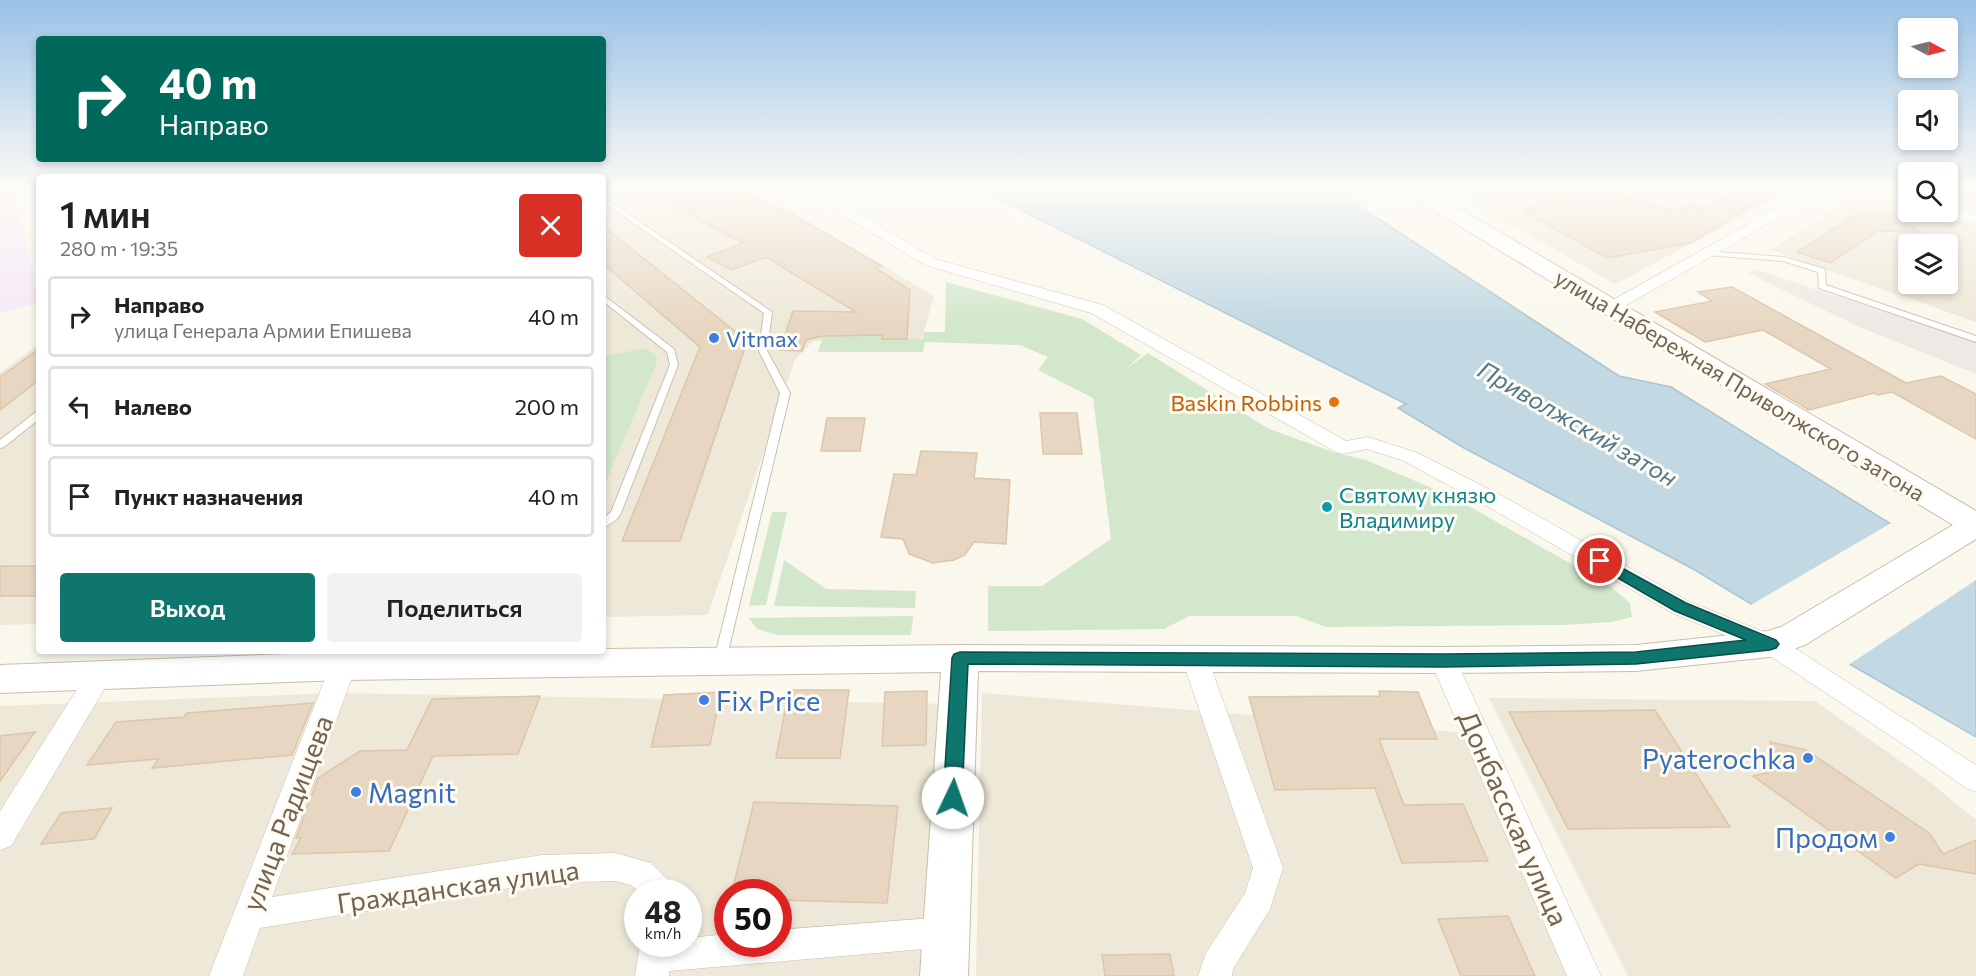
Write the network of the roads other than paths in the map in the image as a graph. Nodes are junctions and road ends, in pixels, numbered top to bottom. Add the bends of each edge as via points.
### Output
1 (655, 235) edge
2 (884, 235) edge
3 (1488, 235) edge
4 (1740, 235) edge
5 (1707, 253) junction
6 (606, 299) edge
7 (1610, 308) junction
8 (1976, 339) edge
9 (36, 416) edge
10 (0, 446) edge
11 (606, 522) edge
12 (1976, 525) edge
13 (1782, 640) junction
14 (347, 658) edge
15 (960, 658) junction
16 (1195, 658) junction
17 (720, 660) junction
18 (1443, 660) junction
19 (99, 676) junction
20 (0, 679) edge
21 (1976, 780) edge
22 (0, 837) edge
23 (646, 879) edge
24 (249, 915) junction
25 (946, 932) junction
26 (654, 958) edge
27 (226, 976) edge
28 (944, 976) edge
29 (1215, 976) edge
30 (1584, 976) edge

1 - 17 lane via 768,312 763,351 785,393
2 - 13 street via 930,262 1096,309 1343,448 1368,443 1411,457 1680,607
3 - 7 main road, улица Набережная Приволжского затона
4 - 5 street
5 - 7 street
5 - 8 lane via 1784,259 1822,271 1822,286
6 - 11 lane via 671,351 674,365 616,513
7 - 12 main road, улица Набережная Приволжского затона
9 - 10 lane
12 - 13 main road
13 - 18 main road via 1636,658
13 - 21 street
14 - 17 main road
14 - 19 main road
14 - 24 street, улица Радищева
15 - 16 main road
15 - 17 main road
15 - 25 main road
16 - 18 main road
16 - 29 street via 1268,868 1259,899 1218,964
18 - 30 street, Донбасская улица
19 - 20 main road
19 - 22 street
23 - 24 street, Гражданская улица via 640,873 615,867 542,869
24 - 27 street, улица Радищева
25 - 26 street
25 - 28 main road

